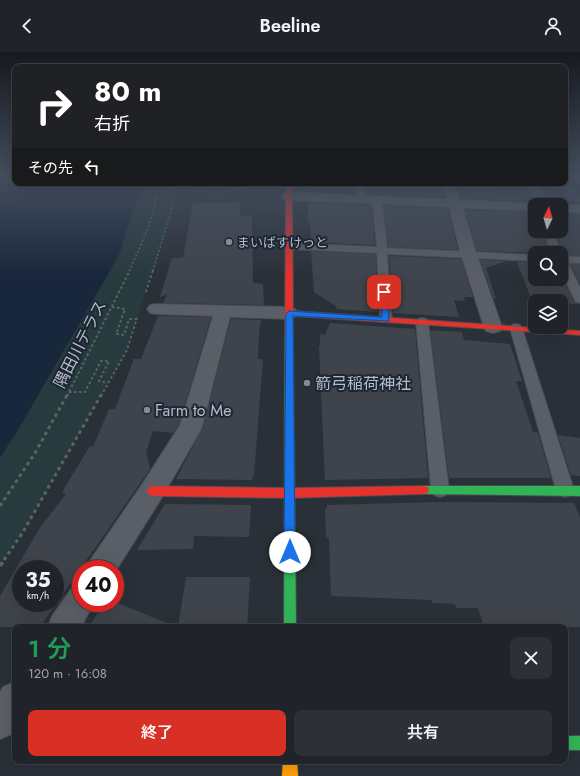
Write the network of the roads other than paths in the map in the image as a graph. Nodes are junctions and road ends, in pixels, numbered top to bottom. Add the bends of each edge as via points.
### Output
1 (289, 210) edge
2 (378, 210) edge
3 (457, 210) edge
4 (290, 246) junction
5 (382, 250) junction
6 (469, 255) junction
7 (528, 258) edge
8 (568, 260) edge
9 (580, 260) edge
10 (568, 274) edge
11 (580, 299) edge
12 (150, 303) road end
13 (223, 311) junction
14 (289, 314) junction
15 (386, 319) junction
16 (422, 322) junction
17 (492, 327) junction
18 (516, 328) junction
19 (580, 333) edge
20 (440, 490) junction
21 (573, 490) edge
22 (152, 491) junction
23 (289, 492) junction
24 (107, 560) edge
25 (73, 612) edge
26 (65, 624) edge
27 (290, 624) edge
28 (12, 704) edge
29 (0, 722) edge
30 (568, 743) edge
31 (580, 743) edge
32 (290, 764) edge
33 (290, 776) edge

1 - 4 street
2 - 5 lane
3 - 6 street
4 - 5 lane
4 - 14 street
5 - 6 lane
5 - 15 lane
6 - 7 lane
6 - 17 street
8 - 9 lane
10 - 11 lane
12 - 13 street
13 - 14 street
13 - 22 street via 192,427
14 - 15 street
14 - 23 street
15 - 16 street
16 - 17 street
16 - 20 lane
17 - 18 street
18 - 19 street
18 - 21 lane
20 - 21 street
20 - 23 street
22 - 23 street
22 - 24 street
23 - 27 street
25 - 26 street
28 - 29 street
30 - 31 street
32 - 33 street

